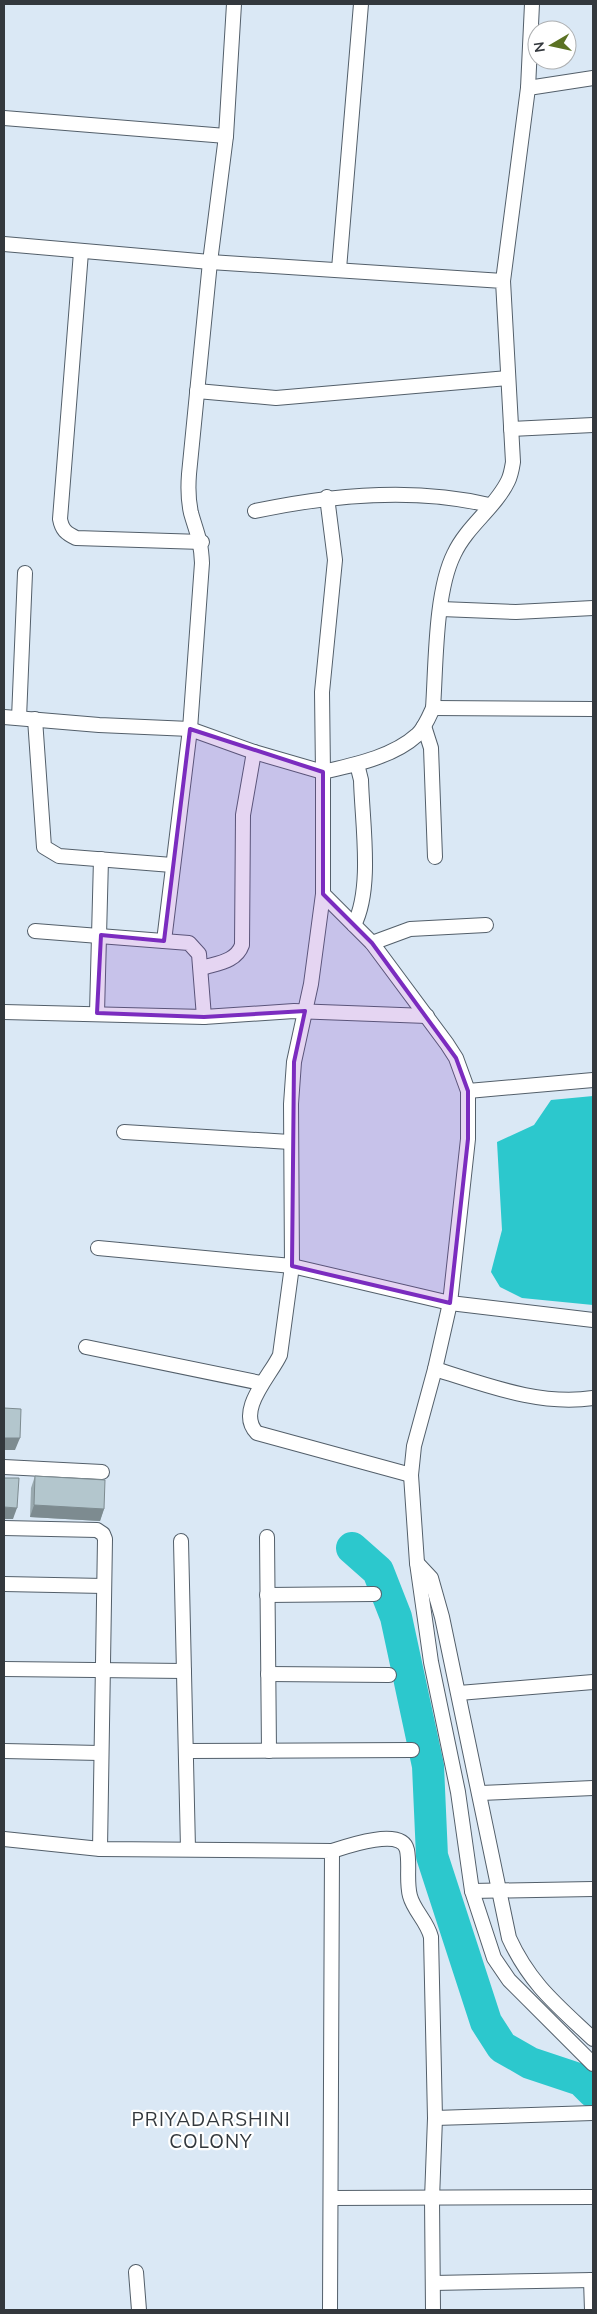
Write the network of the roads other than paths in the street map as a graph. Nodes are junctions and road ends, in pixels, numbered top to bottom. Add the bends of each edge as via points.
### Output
1 (234, 4) edge
2 (361, 4) edge
3 (532, 4) edge
4 (593, 78) edge
5 (528, 88) junction
6 (4, 118) edge
7 (226, 136) junction
8 (4, 244) edge
9 (81, 252) junction
10 (210, 262) junction
11 (339, 269) junction
12 (503, 281) junction
13 (508, 378) junction
14 (197, 391) junction
15 (593, 425) edge
16 (511, 429) junction
17 (327, 497) junction
18 (489, 505) junction
19 (255, 511) dead end
20 (202, 542) junction
21 (25, 573) dead end
22 (593, 608) edge
23 (441, 609) junction
24 (433, 708) junction
25 (593, 709) edge
26 (4, 717) edge
27 (19, 718) junction
28 (35, 719) junction
29 (424, 726) junction
30 (190, 729) junction
31 (254, 752) junction
32 (357, 764) junction
33 (323, 772) junction
34 (436, 857) dead end
35 (102, 859) junction
36 (172, 865) junction
37 (323, 894) junction
38 (354, 925) junction
39 (486, 925) dead end
40 (36, 931) dead end
41 (101, 936) junction
42 (164, 941) junction
43 (372, 944) junction
44 (202, 968) junction
45 (4, 1012) edge
46 (305, 1012) junction
47 (97, 1013) junction
48 (427, 1016) junction
49 (204, 1017) junction
50 (593, 1080) edge
51 (468, 1091) junction
52 (124, 1132) dead end
53 (290, 1142) junction
54 (98, 1248) dead end
55 (292, 1266) junction
56 (450, 1303) junction
57 (593, 1320) edge
58 (86, 1347) dead end
59 (435, 1370) junction
60 (261, 1383) junction
61 (593, 1398) edge
62 (4, 1467) edge
63 (102, 1472) dead end
64 (411, 1475) junction
65 (4, 1528) edge
66 (267, 1537) dead end
67 (181, 1541) dead end
68 (417, 1563) junction
69 (4, 1584) edge
70 (104, 1586) junction
71 (374, 1594) dead end
72 (267, 1595) junction
73 (4, 1669) edge
74 (184, 1671) junction
75 (102, 1672) junction
76 (268, 1674) junction
77 (389, 1675) dead end
78 (593, 1682) edge
79 (459, 1693) junction
80 (412, 1750) dead end
81 (4, 1751) edge
82 (186, 1751) junction
83 (269, 1751) junction
84 (100, 1753) junction
85 (593, 1788) edge
86 (481, 1793) junction
87 (4, 1839) edge
88 (100, 1849) junction
89 (188, 1849) junction
90 (332, 1851) junction
91 (593, 1889) edge
92 (472, 1891) junction
93 (499, 1891) junction
94 (593, 2039) edge
95 (587, 2050) edge
96 (593, 2064) edge
97 (593, 2113) edge
98 (435, 2118) junction
99 (593, 2197) edge
100 (331, 2198) junction
101 (432, 2199) junction
102 (136, 2272) dead end
103 (592, 2280) edge
104 (433, 2283) junction
105 (138, 2310) edge
106 (330, 2310) edge
107 (433, 2310) edge
108 (592, 2310) edge

1 - 7 street
2 - 11 street
3 - 5 street
4 - 5 street
5 - 12 street
6 - 7 street
7 - 10 street
8 - 9 street
9 - 10 street
9 - 20 street via 60,519 62,527 76,538
10 - 11 street
10 - 14 street
11 - 12 street
12 - 13 street
13 - 14 street via 286,398
13 - 16 street
14 - 20 street via 188,495
15 - 16 street
16 - 18 street via 513,462 509,480
17 - 18 street via 431,496
17 - 19 street
17 - 33 street via 335,560 322,692
18 - 23 street via 465,534 453,555
20 - 30 street
21 - 27 street
22 - 23 street via 516,612
23 - 24 street
24 - 25 street
24 - 29 street
26 - 27 street
27 - 28 street
28 - 30 street
28 - 35 street via 44,847 58,856
29 - 32 street via 418,735 400,747
29 - 34 street via 431,748
30 - 31 street
30 - 36 street
31 - 33 street
31 - 44 street via 243,815 242,946 232,959
32 - 33 street
32 - 38 street via 361,780 364,889 360,914
33 - 37 street
35 - 36 street
35 - 41 street
36 - 42 street
37 - 38 street
37 - 46 street
38 - 43 street
39 - 43 street via 410,929
40 - 41 street
41 - 42 street
41 - 47 street
42 - 44 street via 189,943 199,954
43 - 48 street
44 - 49 street
45 - 47 street
46 - 48 street
46 - 49 street
46 - 53 street via 294,1062
47 - 49 street
48 - 51 street via 456,1058
50 - 51 street
51 - 56 street via 468,1139
52 - 53 street
53 - 55 street
54 - 55 street
55 - 56 street
55 - 60 street via 280,1354
56 - 57 street
56 - 59 street
58 - 60 street
59 - 61 street via 515,1394 545,1399
59 - 64 street via 414,1446
60 - 64 street via 249,1420 257,1433
62 - 63 street
64 - 68 street
65 - 70 street via 97,1530 105,1539
66 - 72 street
67 - 74 street
68 - 79 street via 431,1578 435,1589
68 - 92 street via 431,1662 458,1792
69 - 70 street
70 - 75 street
71 - 72 street
72 - 76 street
73 - 75 street
74 - 75 street
74 - 82 street
75 - 84 street
76 - 77 street
76 - 83 street
78 - 79 street
79 - 86 street
80 - 83 street
81 - 84 street
82 - 83 street
82 - 89 street
84 - 88 street
85 - 86 street
86 - 93 street
87 - 88 street
88 - 89 street
89 - 90 street
90 - 98 street via 374,1840 397,1840 403,1842 407,1849 409,1894 431,1937
90 - 100 street
91 - 93 street
92 - 93 street
92 - 95 street via 494,1958 509,1980
93 - 94 street via 509,1938 518,1956 541,1991
95 - 96 street
97 - 98 street
98 - 101 street
99 - 101 street
100 - 101 street
100 - 106 street
101 - 104 street
102 - 105 street
103 - 104 street
103 - 108 street
104 - 107 street

